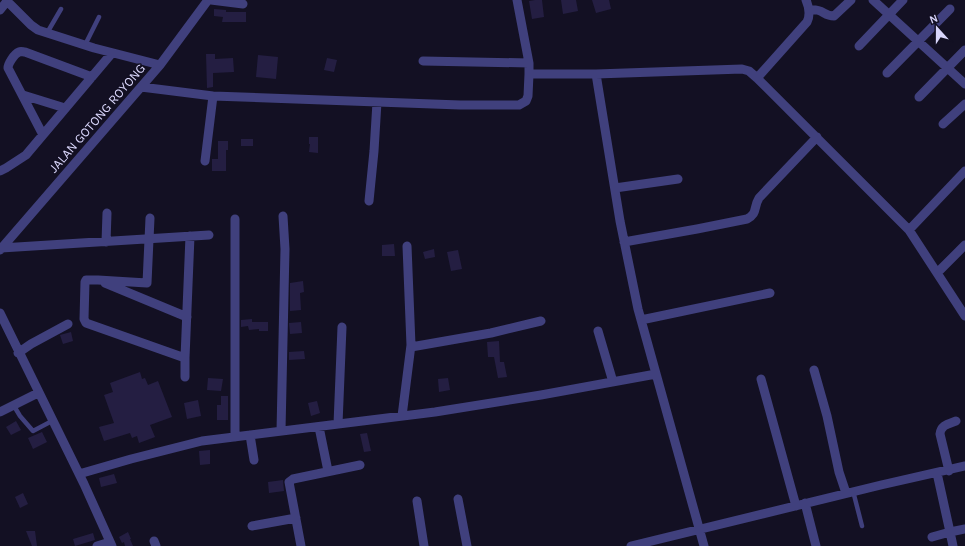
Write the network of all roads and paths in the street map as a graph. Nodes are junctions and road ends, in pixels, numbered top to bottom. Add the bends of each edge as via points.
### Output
1 (7, 0) edge
2 (210, 0) edge
3 (517, 0) edge
4 (806, 0) edge
5 (851, 0) edge
6 (873, 0) edge
7 (904, 0) edge
8 (243, 4) dead end
9 (61, 9) dead end
10 (950, 9) dead end
11 (0, 10) edge
12 (809, 10) junction
13 (889, 14) junction
14 (99, 17) dead end
15 (48, 33) junction
16 (918, 41) junction
17 (85, 45) junction
18 (859, 46) dead end
19 (965, 50) edge
20 (112, 53) junction
21 (423, 61) dead end
22 (529, 63) junction
23 (160, 65) junction
24 (947, 68) junction
25 (887, 73) dead end
26 (530, 74) junction
27 (596, 74) junction
28 (92, 77) junction
29 (758, 78) junction
30 (965, 84) edge
31 (141, 87) junction
32 (23, 95) junction
33 (213, 96) junction
34 (919, 96) dead end
35 (377, 102) junction
36 (965, 104) edge
37 (65, 108) junction
38 (943, 124) dead end
39 (43, 135) junction
40 (817, 137) junction
41 (205, 161) dead end
42 (0, 171) edge
43 (965, 171) edge
44 (678, 179) dead end
45 (614, 188) junction
46 (369, 201) dead end
47 (107, 213) dead end
48 (283, 216) dead end
49 (150, 218) dead end
50 (235, 219) dead end
51 (908, 230) junction
52 (209, 235) dead end
53 (190, 236) junction
54 (150, 239) junction
55 (106, 242) junction
56 (624, 242) junction
57 (965, 245) edge
58 (407, 246) dead end
59 (1, 249) edge
60 (937, 273) junction
61 (98, 280) junction
62 (147, 283) junction
63 (770, 293) dead end
64 (146, 300) junction
65 (964, 311) edge
66 (0, 316) edge
67 (187, 317) junction
68 (641, 320) junction
69 (542, 321) dead end
70 (68, 324) dead end
71 (342, 327) dead end
72 (598, 331) dead end
73 (411, 347) junction
74 (18, 353) junction
75 (185, 358) junction
76 (814, 370) dead end
77 (656, 374) junction
78 (185, 377) dead end
79 (761, 379) dead end
80 (613, 382) junction
81 (38, 393) junction
82 (14, 406) junction
83 (0, 412) edge
84 (402, 416) junction
85 (52, 421) junction
86 (956, 421) dead end
87 (338, 424) junction
88 (319, 427) junction
89 (281, 431) junction
90 (250, 435) junction
91 (236, 437) junction
92 (254, 460) dead end
93 (360, 465) dead end
94 (965, 466) edge
95 (328, 471) junction
96 (949, 471) junction
97 (937, 473) junction
98 (79, 474) junction
99 (850, 492) junction
100 (458, 499) dead end
101 (417, 501) dead end
102 (800, 505) junction
103 (296, 518) junction
104 (252, 526) dead end
105 (862, 526) dead end
106 (699, 529) junction
107 (965, 529) edge
108 (950, 532) junction
109 (932, 537) dead end
110 (111, 544) edge
111 (97, 546) edge
112 (301, 546) edge
113 (424, 546) edge
114 (467, 546) edge
115 (632, 546) edge
116 (704, 546) edge
117 (816, 546) edge
118 (953, 546) edge

1 - 11 street
1 - 15 street via 31,25
2 - 8 street
2 - 23 street, JALAN GOTONG ROYONG
3 - 22 street
4 - 12 street
5 - 12 street via 834,16 817,9
6 - 13 street
7 - 13 street
9 - 15 lane
10 - 16 street
12 - 29 street via 807,22
13 - 16 street
13 - 18 street
14 - 17 lane
15 - 17 street
16 - 24 street
16 - 25 street
17 - 20 street
19 - 24 street
20 - 23 street
20 - 28 street
21 - 22 street
22 - 26 street
23 - 31 street, JALAN GOTONG ROYONG
24 - 30 street
24 - 34 street
26 - 27 street
26 - 35 street via 528,96 526,101 519,105 460,106
27 - 29 street via 742,69
27 - 45 street
28 - 32 street via 19,51 7,67
28 - 37 street
29 - 40 street
31 - 33 street
31 - 59 street, JALAN GOTONG ROYONG
32 - 37 street
32 - 39 street
33 - 35 street
33 - 41 street
35 - 46 street
36 - 38 street
37 - 39 street
39 - 42 street via 26,154
40 - 51 street
40 - 56 street via 759,198 751,217
43 - 51 street
44 - 45 street
45 - 56 street
47 - 55 street
48 - 89 street via 285,249
49 - 54 street
50 - 91 street
51 - 60 street
52 - 53 street
53 - 54 street
53 - 67 street
54 - 55 street
54 - 62 street
55 - 59 street
56 - 68 street
57 - 60 street
58 - 73 street
60 - 65 street
61 - 62 street
61 - 64 street
61 - 75 street via 85,282 86,323
62 - 64 street
63 - 68 street
64 - 67 street
66 - 74 street
67 - 75 street
68 - 77 street
69 - 73 street
70 - 74 street
71 - 87 street
72 - 80 street
73 - 84 street
74 - 81 street
75 - 78 street
76 - 99 street via 839,472
77 - 80 street
77 - 106 street
79 - 102 street
80 - 84 street
81 - 82 street
81 - 85 street
82 - 83 street
82 - 85 lane via 32,431
84 - 87 street
85 - 98 street
86 - 96 street via 944,425 940,430
87 - 88 street
88 - 89 street
88 - 95 street
89 - 90 street
90 - 91 street
90 - 92 street
91 - 98 street via 202,441
93 - 95 street
94 - 96 street
95 - 103 street via 289,482
96 - 97 street
97 - 99 street
97 - 108 street
98 - 110 street
99 - 102 street
99 - 105 lane
100 - 114 street
101 - 113 street
102 - 106 street
102 - 117 street
103 - 104 street
103 - 112 street
106 - 115 street
106 - 116 street
107 - 108 street
108 - 109 street
108 - 118 street
110 - 111 street

